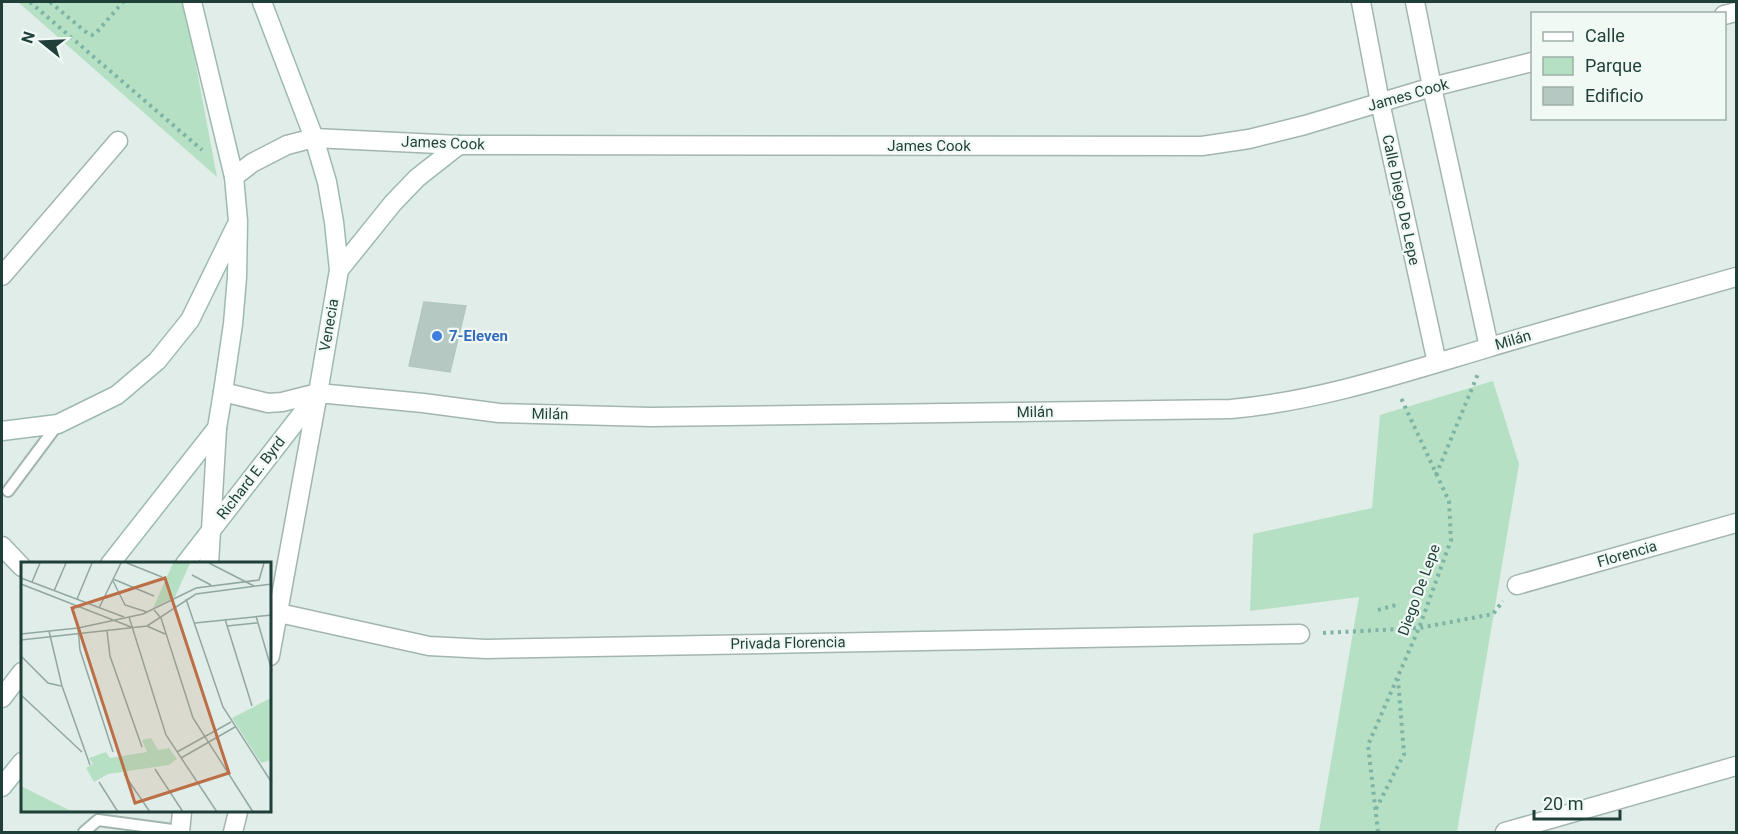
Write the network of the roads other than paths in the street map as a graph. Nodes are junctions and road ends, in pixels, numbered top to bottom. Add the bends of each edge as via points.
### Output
1 (192, 2) edge
2 (262, 2) edge
3 (1361, 2) edge
4 (1415, 2) edge
5 (1531, 62) edge
6 (1432, 87) junction
7 (1380, 102) junction
8 (314, 138) junction
9 (118, 141) dead end
10 (459, 145) junction
11 (234, 177) junction
12 (238, 221) junction
13 (339, 270) junction
14 (2, 276) edge
15 (1737, 277) edge
16 (1489, 347) junction
17 (1437, 363) junction
18 (223, 392) junction
19 (318, 393) junction
20 (58, 424) junction
21 (217, 428) junction
22 (2, 431) edge
23 (8, 490) dead end
24 (1737, 523) edge
25 (212, 529) junction
26 (2, 546) edge
27 (112, 562) edge
28 (187, 562) edge
29 (209, 562) edge
30 (21, 566) edge
31 (1517, 585) road end
32 (279, 613) junction
33 (1300, 634) road end
34 (272, 646) edge
35 (21, 673) edge
36 (2, 698) edge
37 (21, 763) edge
38 (1737, 766) edge
39 (2, 787) edge
40 (182, 813) edge
41 (238, 813) edge
42 (84, 832) edge
43 (181, 832) edge
44 (233, 832) edge
45 (1505, 832) edge

1 - 11 street
2 - 8 street, Venecia
3 - 7 street, Calle Diego De Lepe
4 - 6 street
5 - 6 street, James Cook
6 - 7 street, James Cook
6 - 16 street
7 - 10 street, James Cook via 1249,139 1202,146
7 - 17 street, Calle Diego De Lepe
8 - 10 street, James Cook
8 - 11 street, James Cook via 287,145
8 - 13 street, Venecia via 327,182
9 - 14 street
10 - 13 street via 393,203
11 - 12 street
12 - 18 street via 233,324
12 - 20 street via 190,320 157,361 117,395
13 - 19 street, Venecia
15 - 16 street, Milán
16 - 17 street, Milán
17 - 19 street, Milán via 1295,401 1231,409 639,417 499,413
18 - 19 street, Milán via 268,403
18 - 21 street
19 - 25 street, Richard E. Byrd
19 - 32 street, Venecia
20 - 22 street
20 - 23 lane
21 - 25 street
21 - 27 street
24 - 31 street, Florencia
25 - 28 street, Richard E. Byrd
25 - 29 street
26 - 30 street
32 - 33 street, Privada Florencia via 429,646 486,649
32 - 34 street, Venecia
35 - 36 street
37 - 39 street
38 - 45 street
40 - 43 street
41 - 44 street
42 - 43 lane via 98,820

